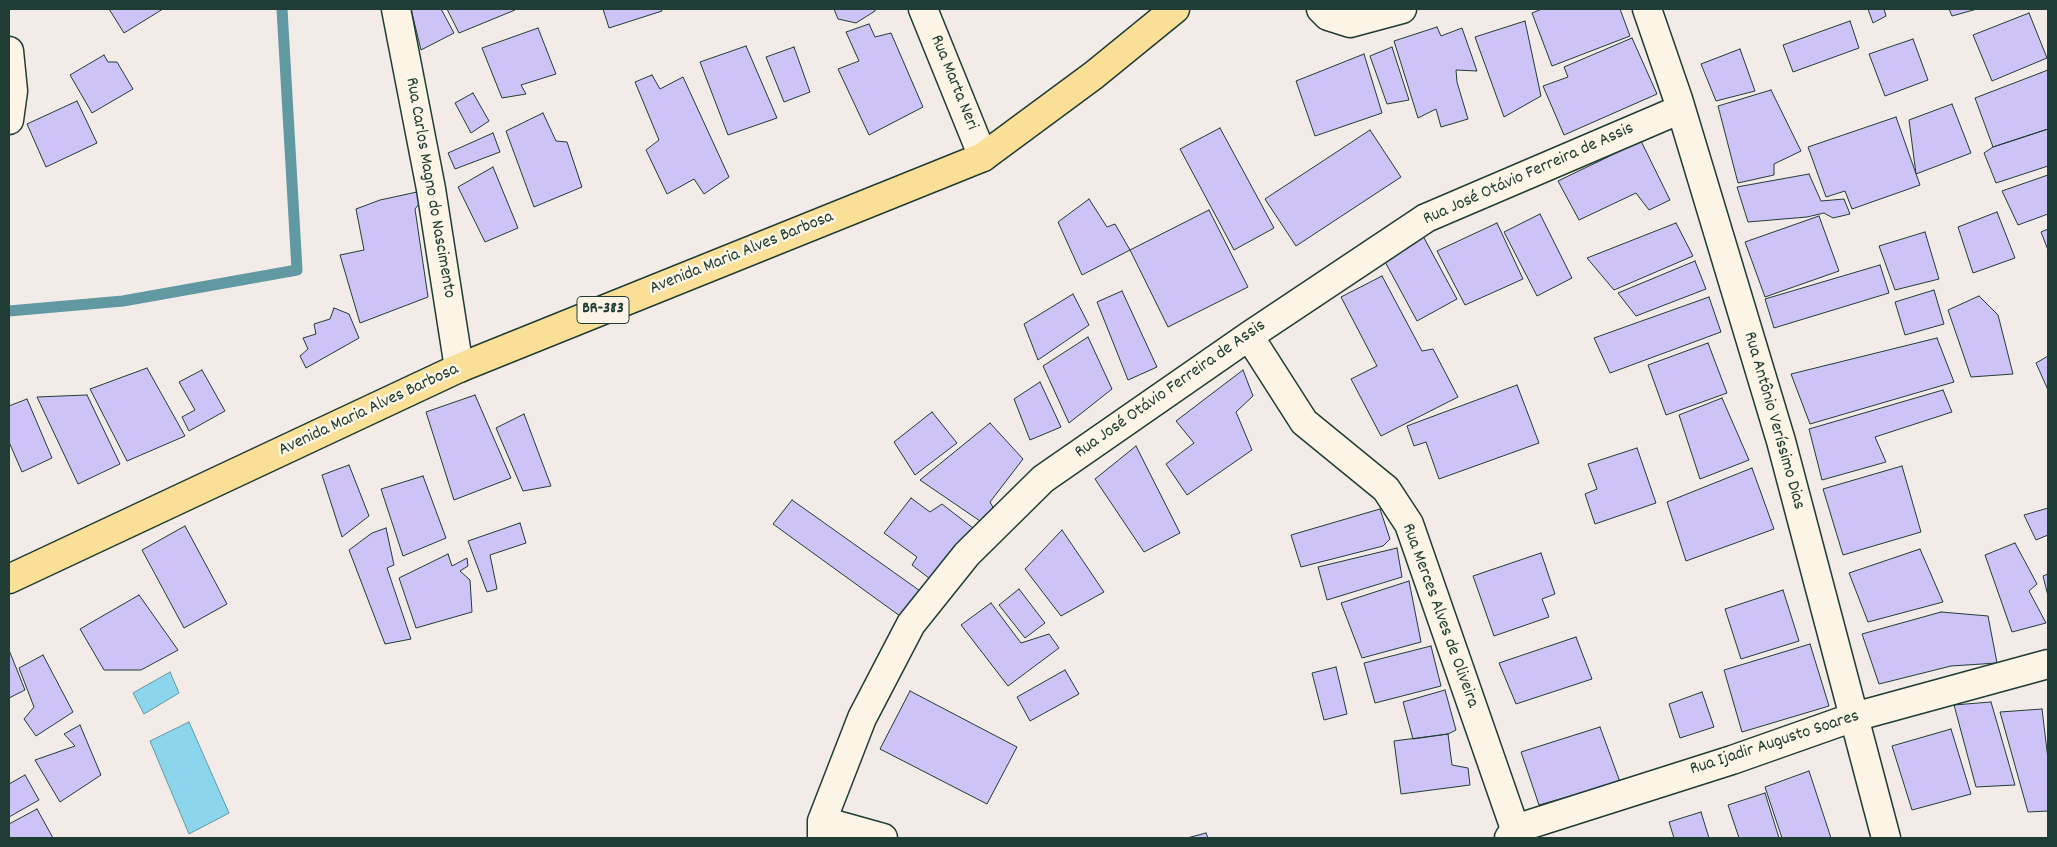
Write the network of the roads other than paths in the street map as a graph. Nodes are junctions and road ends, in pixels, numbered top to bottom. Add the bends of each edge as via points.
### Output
1 (396, 9) edge
2 (924, 9) edge
3 (1175, 9) edge
4 (1321, 9) edge
5 (1402, 9) edge
6 (1647, 9) edge
7 (9, 51) edge
8 (1681, 109) junction
9 (9, 120) edge
10 (983, 157) junction
11 (1249, 336) junction
12 (460, 368) junction
13 (9, 579) edge
14 (2048, 664) edge
15 (1854, 717) junction
16 (822, 830) edge
17 (1512, 834) edge
18 (883, 838) edge
19 (1886, 838) edge

1 - 12 street, Rua Carlos Magno do Nascimento via 431,189
2 - 10 street, Rua Marta Neri
3 - 10 highway, Avenida Maria Alves Barbosa / BR-383 via 1094,76
4 - 5 street via 1328,16 1350,23
6 - 8 street, Rua Antônio Veríssimo Dias
7 - 9 street via 13,90
8 - 11 street, Rua José Otávio Ferreira de Assis via 1426,218
8 - 15 street, Rua Antônio Veríssimo Dias via 1781,441
10 - 12 highway, Avenida Maria Alves Barbosa / BR-383
11 - 16 street, Rua José Otávio Ferreira de Assis via 1043,479 967,554 911,624 862,718
11 - 17 street, Rua Merces Alves de Oliveira via 1304,422 1386,489 1409,524
12 - 13 highway, Avenida Maria Alves Barbosa / BR-383
14 - 15 street, Rua Ijadir Augusto Soares
15 - 17 street, Rua Ijadir Augusto Soares
15 - 19 street, Rua Antônio Veríssimo Dias
16 - 18 street

